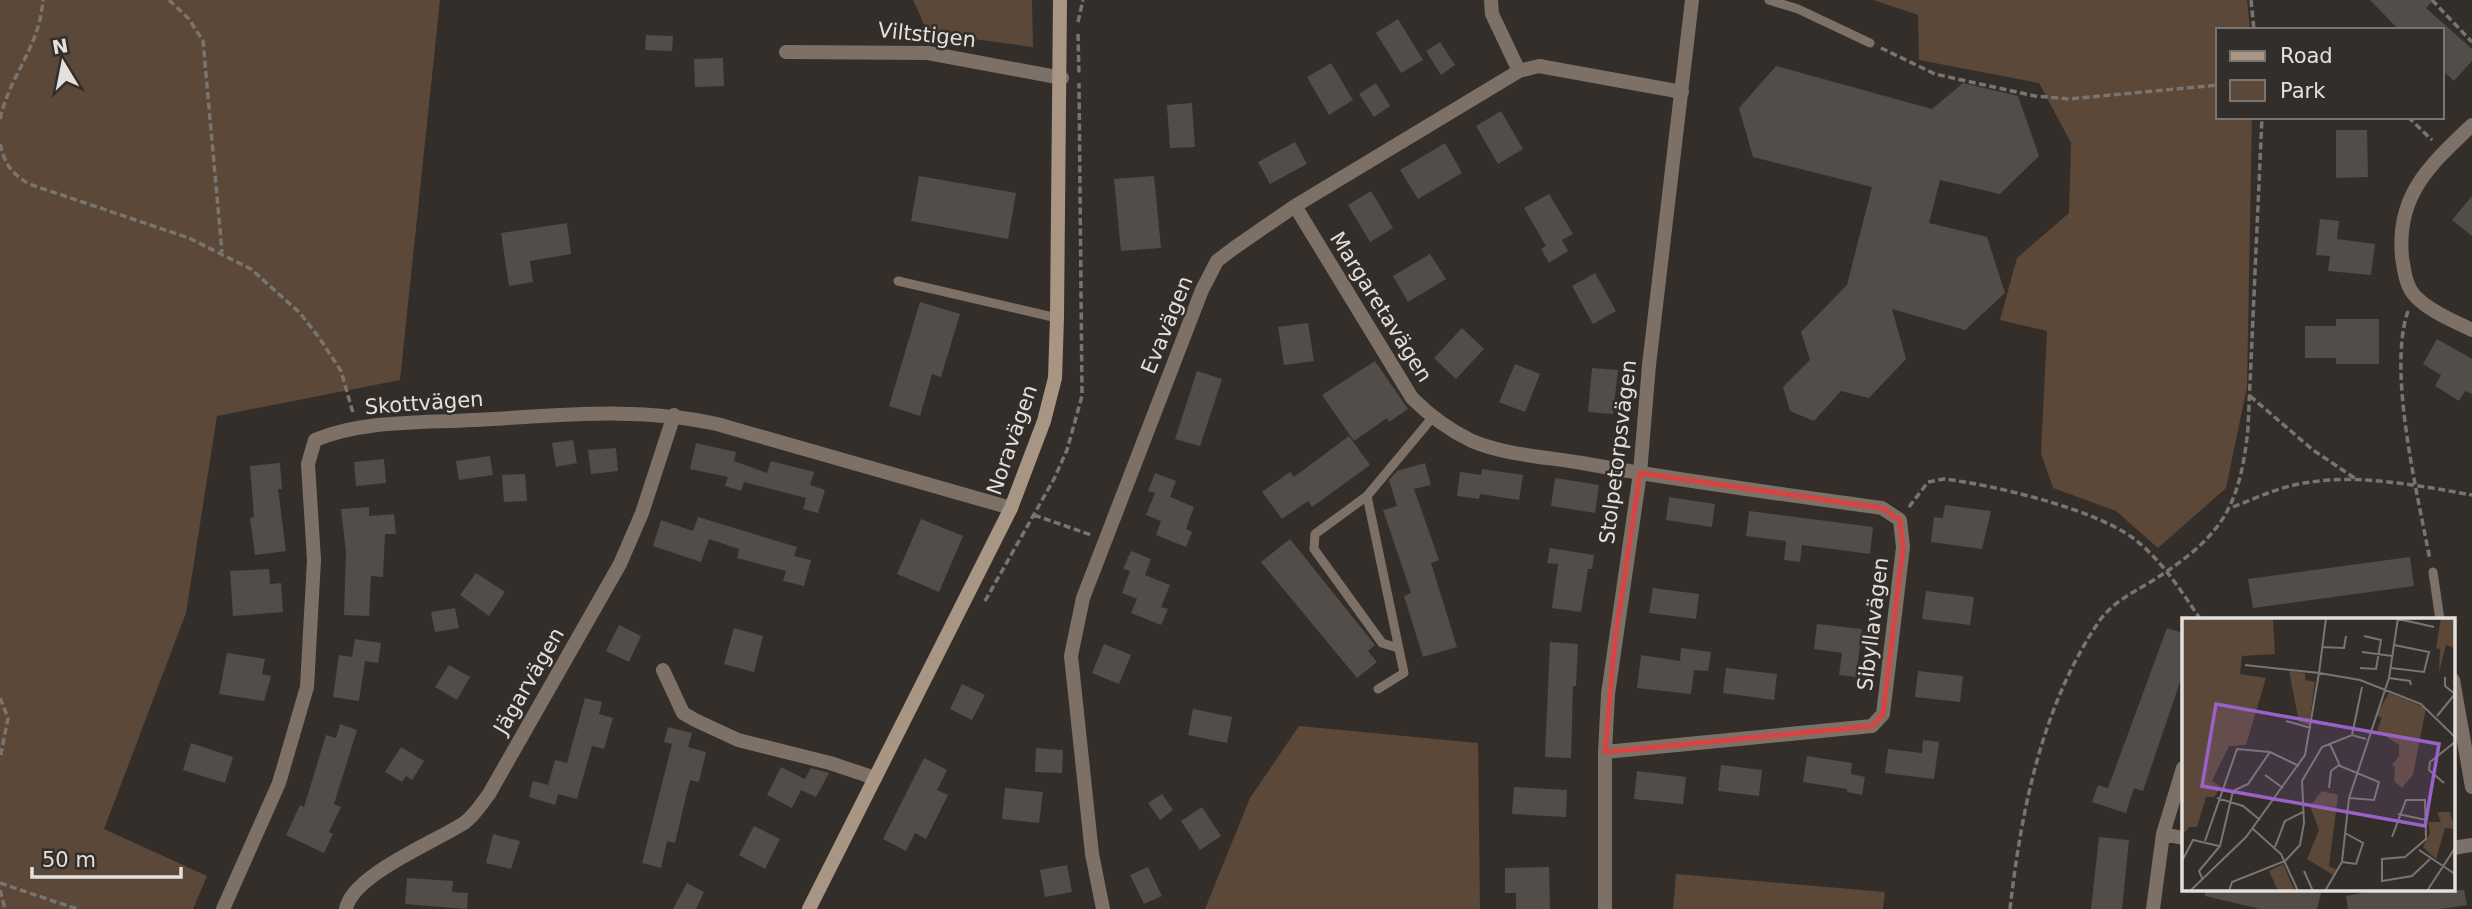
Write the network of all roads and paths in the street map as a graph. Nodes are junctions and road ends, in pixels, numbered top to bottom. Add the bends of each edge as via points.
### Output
1 (43, 0) edge
2 (169, 0) edge
3 (1060, 0) edge
4 (1491, 0) edge
5 (1692, 0) edge
6 (1769, 0) edge
7 (2251, 0) edge
8 (2432, 0) edge
9 (2254, 28) edge
10 (2472, 41) edge
11 (1870, 43) joint
12 (786, 52) dead end
13 (1519, 71) junction
14 (1062, 78) junction
15 (2216, 85) edge
16 (1682, 92) junction
17 (2, 104) edge
18 (0, 118) edge
19 (2262, 119) edge
20 (2410, 119) edge
21 (2472, 125) edge
22 (0, 144) edge
23 (2444, 152) junction
24 (1295, 206) junction
25 (222, 252) junction
26 (898, 281) dead end
27 (2415, 296) junction
28 (1057, 318) junction
29 (2472, 330) edge
30 (2250, 396) junction
31 (674, 415) junction
32 (1432, 418) junction
33 (354, 429) junction
34 (1640, 473) junction
35 (2356, 480) junction
36 (2416, 486) junction
37 (2472, 495) edge
38 (1367, 496) junction
39 (1012, 508) junction
40 (2231, 508) junction
41 (1034, 515) dead end
42 (1900, 520) junction
43 (1105, 540) junction
44 (2166, 572) junction
45 (2433, 572) joint
46 (2200, 618) edge
47 (2440, 618) edge
48 (1398, 649) junction
49 (663, 670) dead end
50 (2454, 686) edge
51 (1378, 689) dead end
52 (0, 698) edge
53 (1605, 752) junction
54 (0, 760) edge
55 (2182, 771) edge
56 (874, 778) junction
57 (2472, 787) edge
58 (2163, 834) junction
59 (2182, 838) edge
60 (2472, 845) edge
61 (2454, 848) edge
62 (0, 883) edge
63 (0, 890) edge
64 (5, 909) edge
65 (77, 909) edge
66 (223, 909) edge
67 (346, 909) edge
68 (809, 909) edge
69 (1103, 909) edge
70 (1605, 909) edge
71 (2010, 909) edge
72 (2153, 909) edge

1 - 17 path via 41,26
2 - 25 path via 204,41
3 - 14 street, Noravägen
4 - 13 street via 1492,14
5 - 16 street, Stolpetorpsvägen
6 - 11 lane
7 - 9 path
8 - 10 path
11 - 15 path via 1935,74 2035,96 2103,98
12 - 14 street, Viltstigen via 928,52
13 - 16 street, Evavägen via 1539,66
13 - 24 street, Evavägen
14 - 28 street, Noravägen
16 - 34 street, Stolpetorpsvägen
17 - 18 path
19 - 30 path
20 - 23 path
21 - 23 street
22 - 25 path via 8,168 29,184
23 - 27 street via 2416,185 2403,214 2404,274
24 - 32 street, Margaretavägen via 1389,365
24 - 43 street, Evavägen via 1217,261
25 - 33 path via 251,269 313,330 341,372 352,403
26 - 28 lane
27 - 29 street
27 - 36 path via 2404,322 2402,371
28 - 39 street, Noravägen via 1055,378
30 - 35 path
30 - 40 path via 2244,467
31 - 33 street, Skottvägen via 634,412
31 - 39 street, Skottvägen
31 - 67 street, Jägarvägen via 620,564 489,794 467,821 365,882 347,900
32 - 34 street, Margaretavägen via 1475,442
32 - 38 lane
33 - 66 street, Skottvägen via 315,440 308,464 314,560 307,687 279,783
34 - 42 street via 1882,508
34 - 53 street, Stolpetorpsvägen via 1615,639
35 - 36 path
35 - 40 path via 2291,486
36 - 37 path
36 - 45 path
38 - 48 lane
38 - 48 lane via 1315,534 1314,549 1382,643
39 - 56 street, Noravägen
40 - 44 path via 2200,544
41 - 43 path
42 - 44 path via 1927,482 1956,480 2042,501 2107,524 2131,536
42 - 53 street, Sibyllavägen via 1903,547 1883,714 1872,726
43 - 69 street, Evavägen via 1083,598 1071,656 1091,853
44 - 46 path
44 - 71 path via 2107,611 2076,660 2042,744 2027,799
45 - 47 lane
48 - 51 lane via 1404,673
49 - 56 street via 683,713 695,720 738,740
50 - 57 street
52 - 54 path via 8,718
53 - 70 street, Stolpetorpsvägen
55 - 58 street
56 - 68 street, Noravägen
58 - 59 street
58 - 72 street
60 - 61 street
62 - 65 path
63 - 64 path

